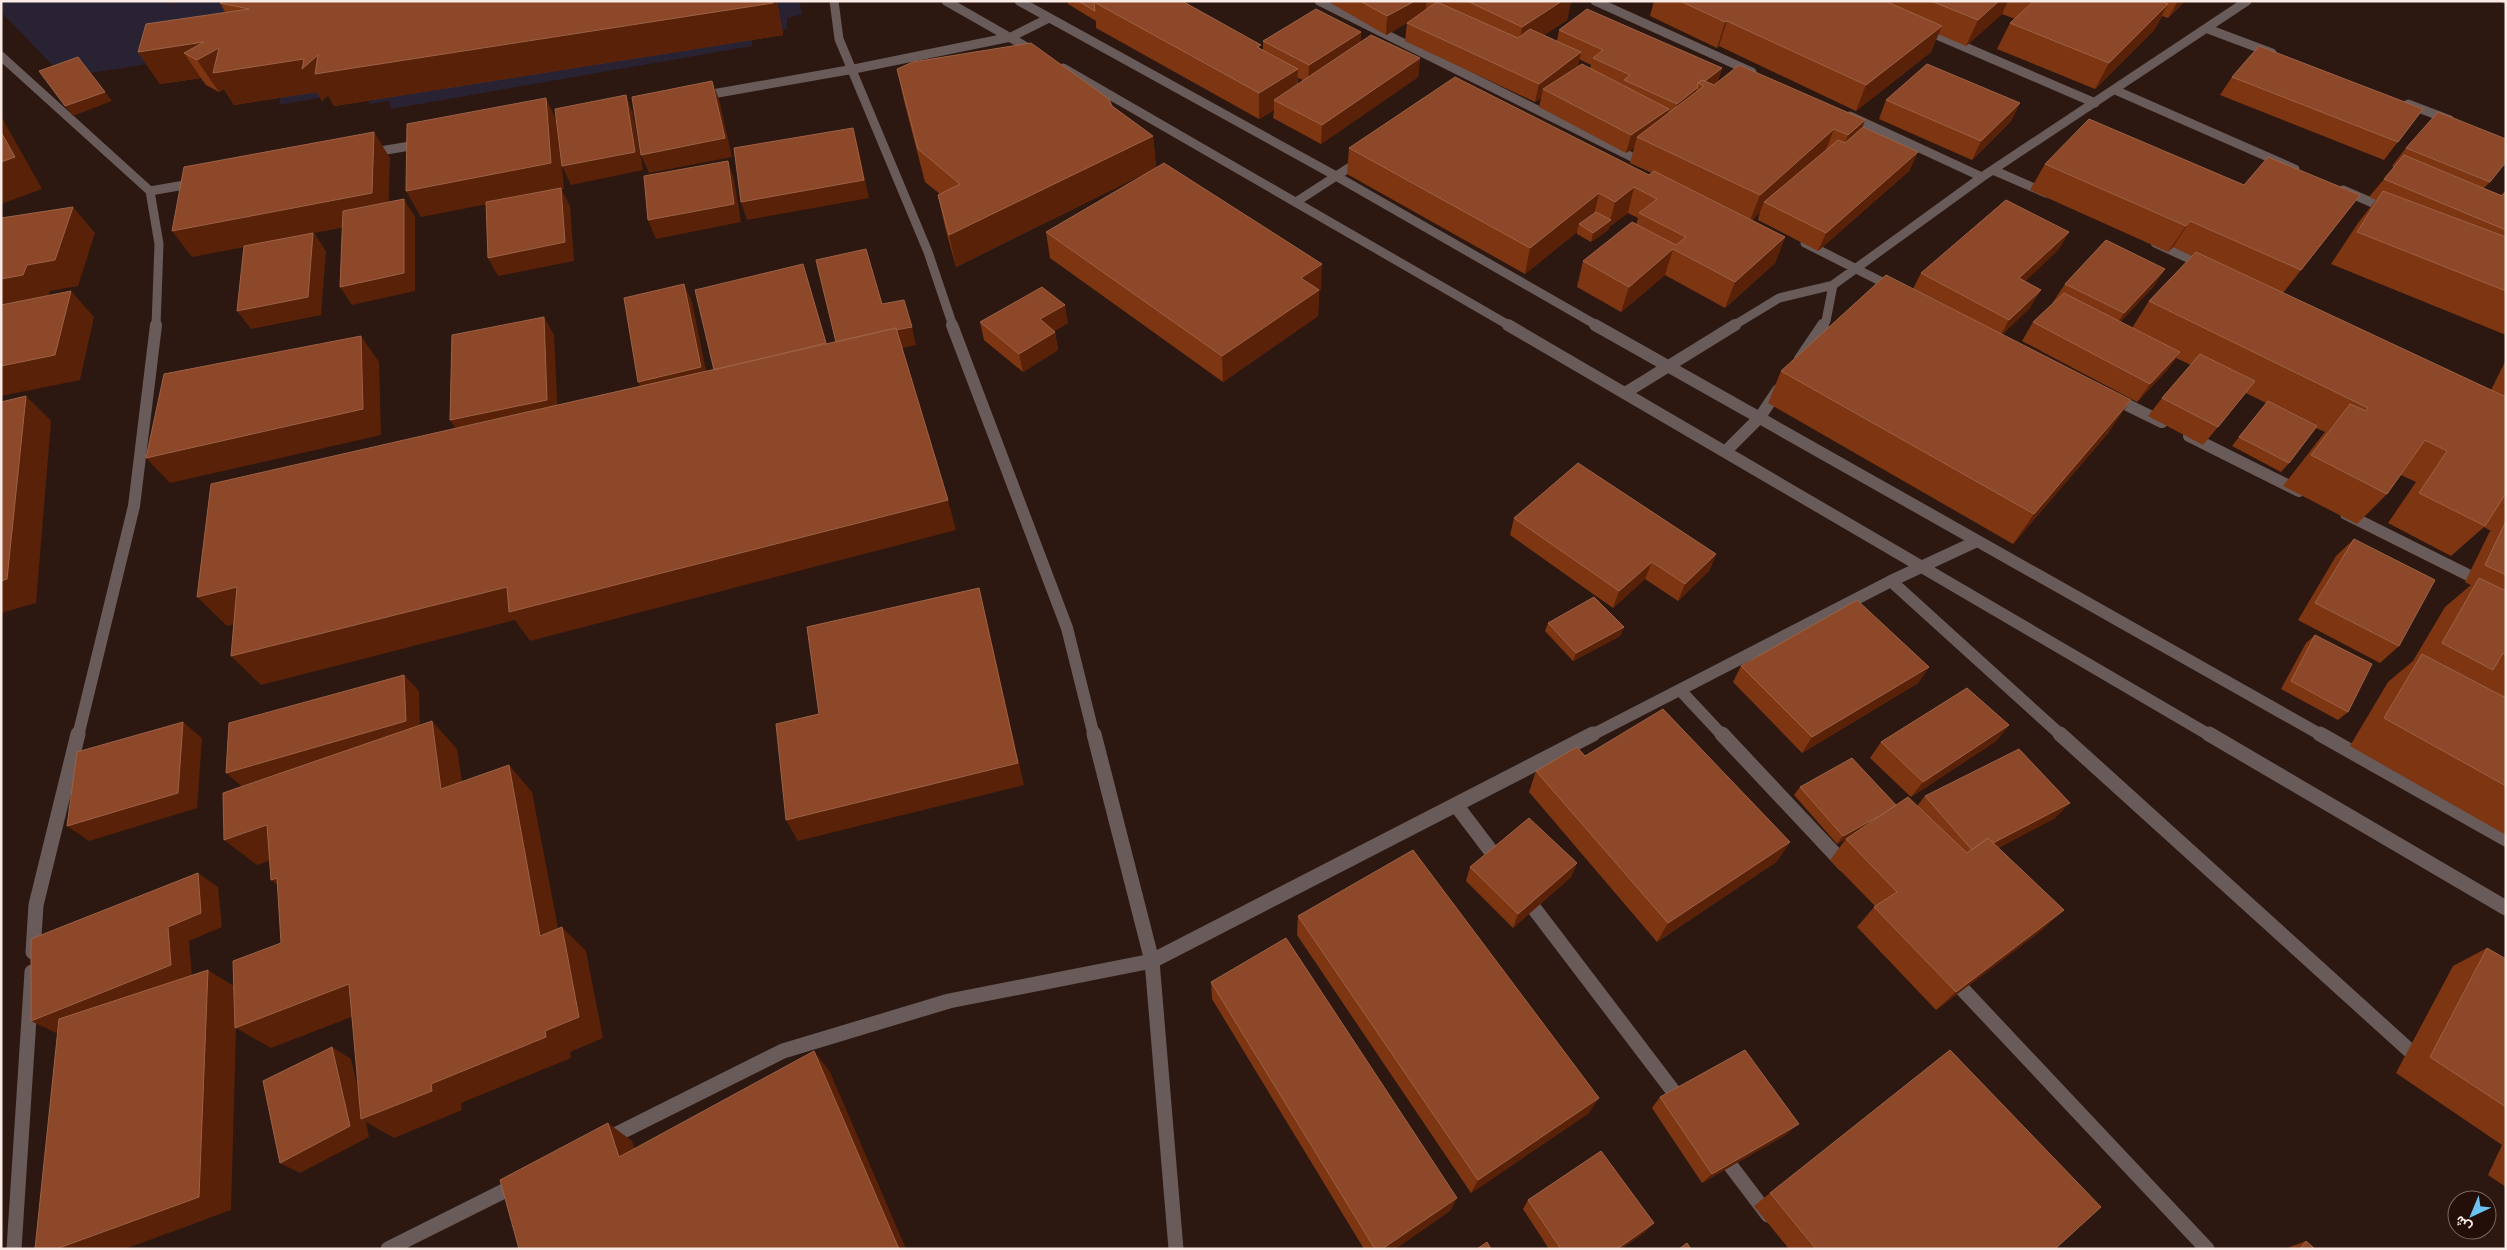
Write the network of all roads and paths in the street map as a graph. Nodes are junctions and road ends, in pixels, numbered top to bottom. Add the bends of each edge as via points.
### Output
1 (834, 1) edge
2 (946, 1) edge
3 (1019, 1) edge
4 (1319, 1) edge
5 (1595, 1) edge
6 (2247, 1) edge
7 (1049, 18) junction
8 (1918, 28) edge
9 (2208, 29) junction
10 (1010, 38) junction
11 (1, 56) edge
12 (2282, 57) edge
13 (854, 69) junction
14 (1758, 75) edge
15 (2115, 90) junction
16 (687, 98) edge
17 (2394, 99) edge
18 (2095, 102) junction
19 (1840, 111) edge
20 (2459, 124) edge
21 (433, 142) edge
22 (1368, 155) edge
23 (355, 156) edge
24 (1654, 169) edge
25 (1993, 170) junction
26 (2306, 174) edge
27 (1336, 176) junction
28 (1982, 177) junction
29 (208, 181) edge
30 (2333, 186) edge
31 (150, 191) junction
32 (2056, 198) edge
33 (1296, 202) junction
34 (2397, 213) edge
35 (1795, 238) edge
36 (2146, 239) edge
37 (1856, 268) junction
38 (2218, 272) edge
39 (1833, 285) junction
40 (1901, 291) edge
41 (1667, 366) junction
42 (1625, 394) junction
43 (2105, 394) edge
44 (1760, 417) junction
45 (1725, 452) junction
46 (2310, 496) edge
47 (2337, 510) edge
48 (1977, 541) junction
49 (1921, 566) junction
50 (1891, 581) junction
51 (2506, 594) edge
52 (1680, 690) junction
53 (1456, 805) junction
54 (2506, 839) edge
55 (1858, 878) edge
56 (2506, 908) edge
57 (1152, 961) junction
58 (1940, 966) edge
59 (2432, 1070) edge
60 (1691, 1114) edge
61 (1709, 1138) edge
62 (590, 1148) edge
63 (529, 1178) edge
64 (1776, 1225) edge
65 (14, 1249) edge
66 (388, 1249) edge
67 (1176, 1249) edge
68 (2207, 1249) edge

1 - 13 street via 839,39
2 - 10 street
3 - 7 street
4 - 24 street via 1475,84
5 - 14 street
6 - 9 street
7 - 10 street
7 - 27 street
8 - 18 street
9 - 12 street
9 - 15 street
10 - 13 street
10 - 33 street
11 - 31 street
13 - 16 street
13 - 57 street via 928,252 959,345 1067,628
15 - 18 street
15 - 26 street
17 - 20 street
18 - 25 street
19 - 28 street
21 - 23 street
22 - 27 street
25 - 28 street
25 - 32 street
27 - 33 street
27 - 41 street
28 - 37 street
29 - 31 street
30 - 34 street
31 - 65 street via 159,244 157,314 134,506 36,905
33 - 42 street
35 - 37 street
36 - 38 street
37 - 39 street
37 - 40 street
39 - 41 street via 1779,298
39 - 44 street via 1826,321
41 - 42 street
41 - 44 street
42 - 45 street
43 - 46 street
44 - 45 street
44 - 48 street
45 - 49 street
47 - 51 street
48 - 49 street
48 - 54 street
49 - 50 street
49 - 56 street
50 - 52 street
50 - 59 street
52 - 53 street
52 - 55 street
53 - 57 street
53 - 60 street
57 - 62 street via 949,1001 783,1051
57 - 67 street
58 - 68 street
61 - 64 street
63 - 66 street

